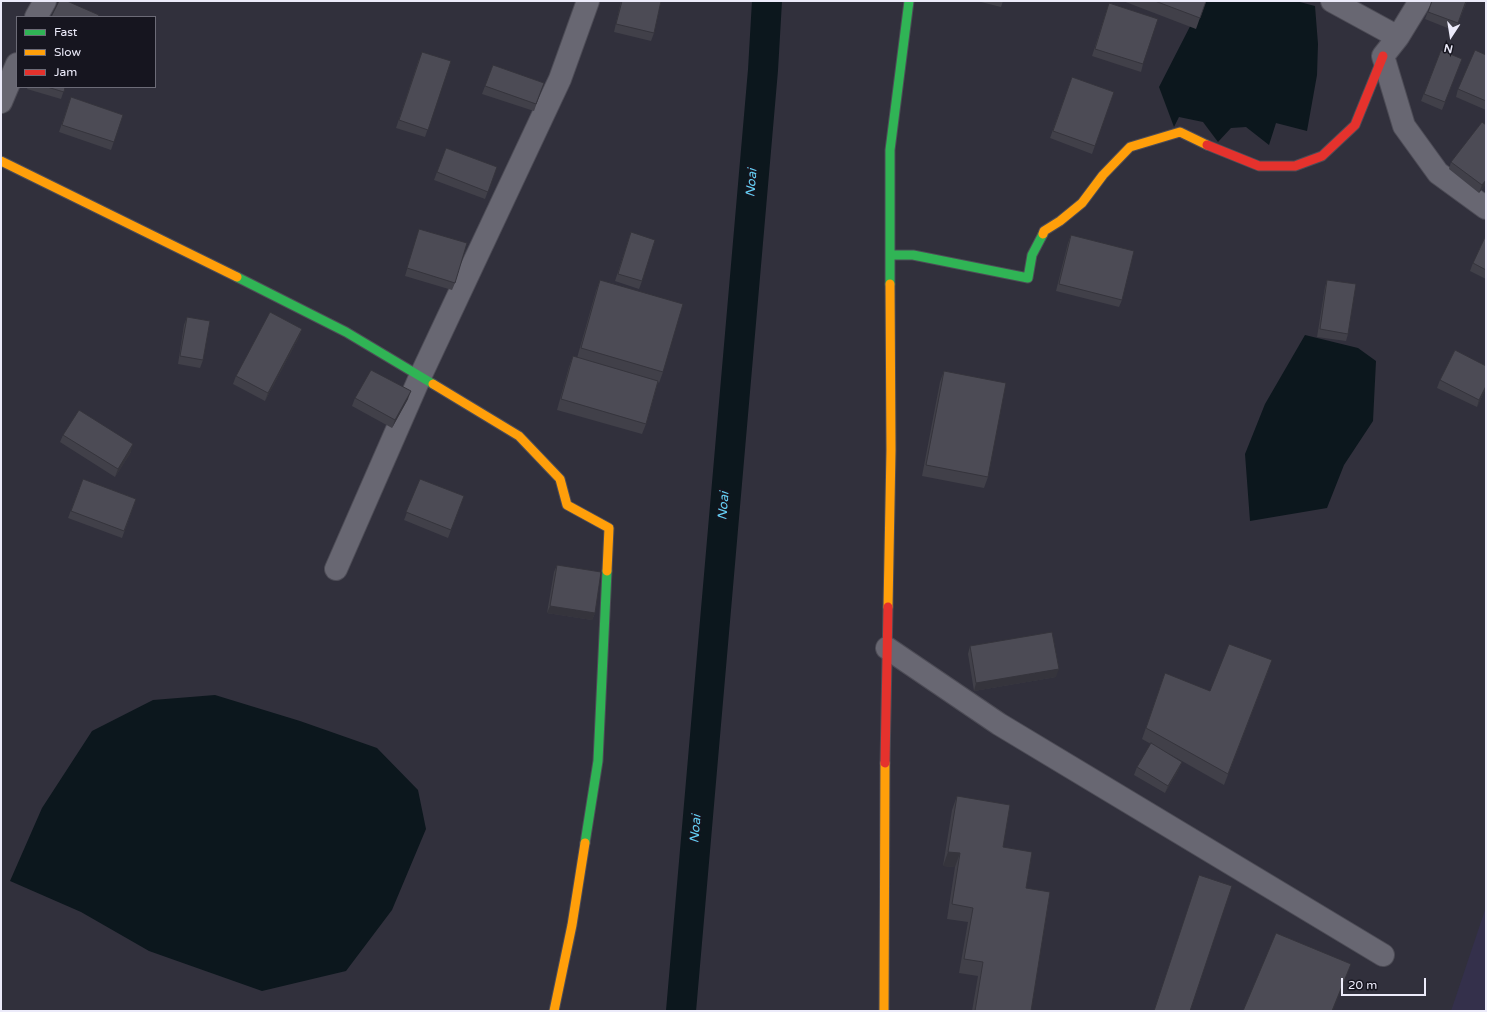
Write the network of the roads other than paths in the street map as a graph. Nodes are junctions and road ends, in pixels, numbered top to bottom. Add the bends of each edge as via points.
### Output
1 (45, 1) edge
2 (588, 1) edge
3 (909, 1) edge
4 (1332, 1) edge
5 (1420, 1) edge
6 (37, 16) edge
7 (1398, 37) junction
8 (1382, 56) junction
9 (16, 66) edge
10 (1, 102) edge
11 (1, 161) edge
12 (1486, 208) edge
13 (890, 255) junction
14 (420, 377) junction
15 (336, 569) dead end
16 (887, 648) junction
17 (1383, 955) dead end
18 (554, 1011) edge
19 (884, 1011) edge

1 - 6 street
2 - 14 street via 560,79
3 - 13 street via 890,150
4 - 7 street
5 - 7 street
7 - 8 street
8 - 12 street via 1404,126 1438,173
8 - 13 street via 1355,125 1322,156 1295,166 1259,166 1219,151 1180,132 1130,147 1103,175 1082,203 1044,231 1032,255 1028,278 913,255
9 - 10 street
11 - 14 street via 129,222 339,328
13 - 16 street via 891,450
14 - 15 street
14 - 18 street via 519,436 560,479 567,504 609,528 598,761 572,925
16 - 17 street via 999,724
16 - 19 street

